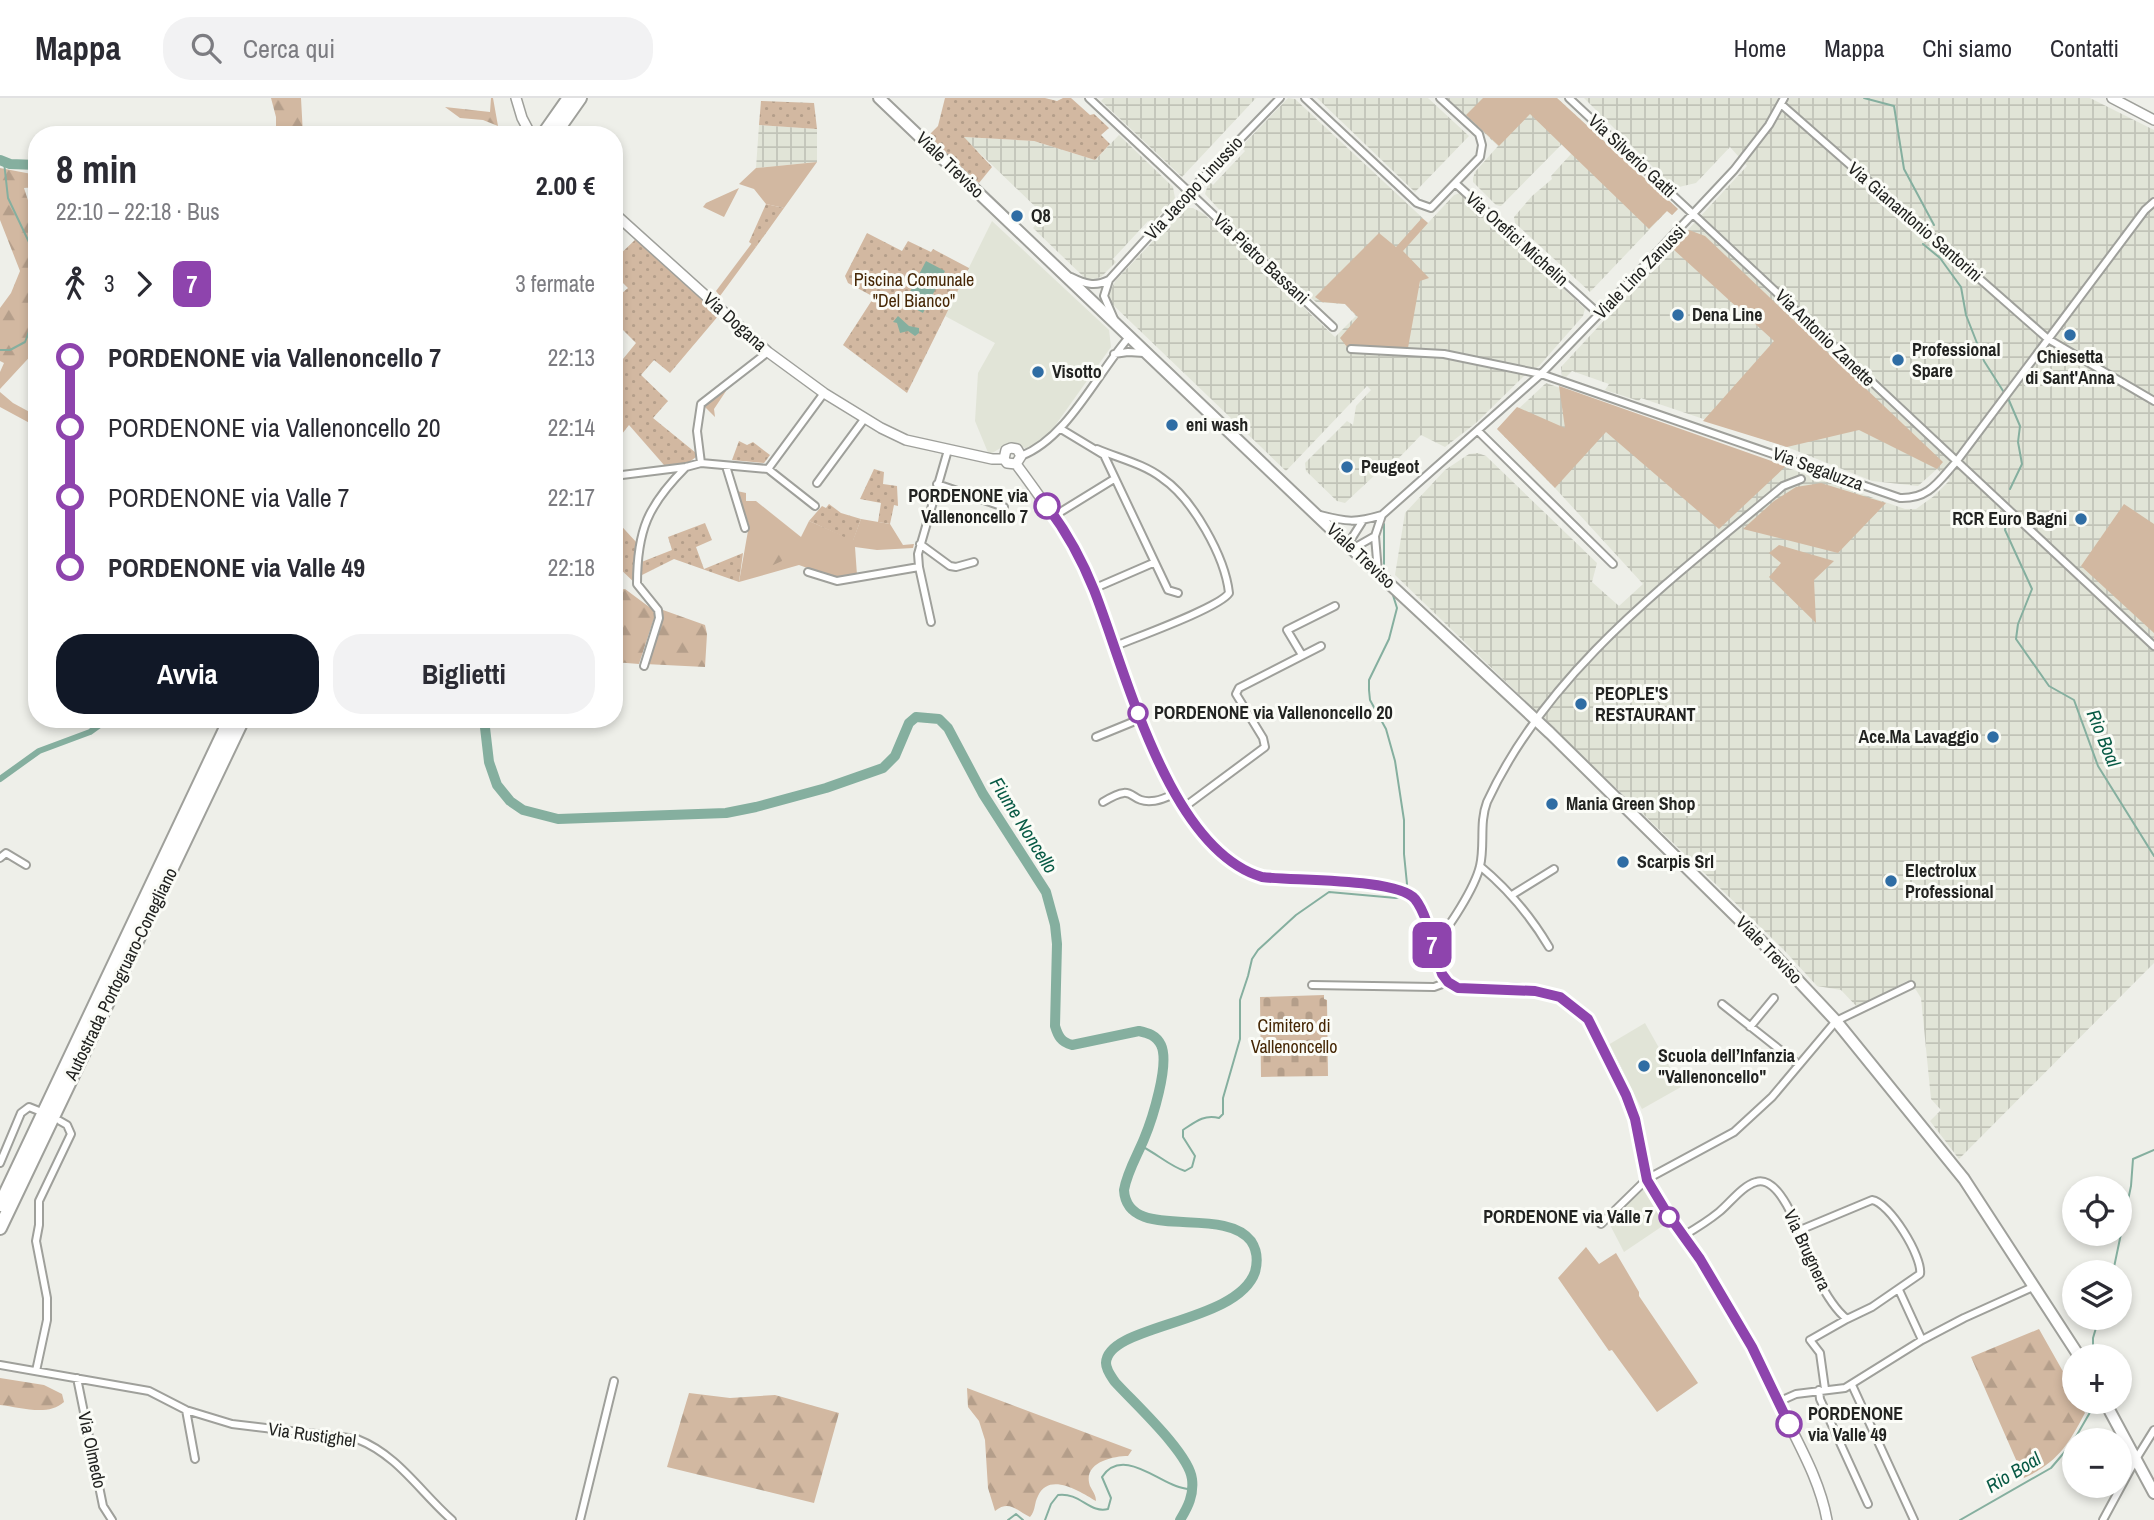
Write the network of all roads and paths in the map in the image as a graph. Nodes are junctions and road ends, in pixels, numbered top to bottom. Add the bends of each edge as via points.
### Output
1 (516, 98) edge
2 (569, 98) edge
3 (580, 98) edge
4 (879, 98) edge
5 (1089, 98) edge
6 (1280, 98) edge
7 (1305, 98) edge
8 (1440, 98) edge
9 (1569, 98) edge
10 (2112, 98) edge
11 (1783, 102) edge
12 (2154, 120) edge
13 (526, 126) edge
14 (552, 126) edge
15 (554, 126) edge
16 (1455, 183) junction
17 (1189, 192) junction
18 (2154, 202) edge
19 (1695, 214) junction
20 (623, 221) edge
21 (1066, 274) junction
22 (1109, 280) junction
23 (1100, 284) junction
24 (1104, 292) junction
25 (1091, 298) junction
26 (1600, 314) junction
27 (1116, 322) junction
28 (1333, 327) dead end
29 (1130, 336) junction
30 (2048, 339) junction
31 (1351, 349) dead end
32 (768, 352) junction
33 (1114, 354) junction
34 (1149, 354) junction
35 (1541, 374) junction
36 (824, 393) junction
37 (2154, 401) edge
38 (865, 418) junction
39 (1061, 429) junction
40 (1478, 431) junction
41 (1097, 449) junction
42 (948, 450) junction
43 (1004, 459) junction
44 (1018, 460) junction
45 (701, 463) junction
46 (1956, 463) junction
47 (726, 466) junction
48 (686, 467) junction
49 (768, 469) junction
50 (623, 475) edge
51 (1114, 479) junction
52 (1801, 479) dead end
53 (817, 483) dead end
54 (937, 484) junction
55 (816, 506) dead end
56 (1003, 507) dead end
57 (1316, 514) junction
58 (1382, 515) junction
59 (1054, 516) junction
60 (1362, 522) junction
61 (745, 528) dead end
62 (1375, 536) junction
63 (920, 544) junction
64 (1350, 547) junction
65 (974, 562) dead end
66 (1153, 563) junction
67 (1613, 564) dead end
68 (919, 567) junction
69 (808, 572) dead end
70 (1378, 573) junction
71 (1093, 589) junction
72 (1178, 593) dead end
73 (1335, 606) dead end
74 (931, 622) dead end
75 (1321, 646) dead end
76 (2154, 646) edge
77 (1113, 647) junction
78 (1302, 655) junction
79 (644, 666) dead end
80 (1140, 719) junction
81 (1535, 719) junction
82 (226, 728) edge
83 (238, 728) edge
84 (1096, 737) dead end
85 (1175, 794) junction
86 (1103, 802) dead end
87 (1183, 808) junction
88 (0, 858) edge
89 (26, 865) dead end
90 (1480, 866) junction
91 (1554, 869) dead end
92 (1512, 895) junction
93 (136, 930) junction
94 (1432, 945) junction
95 (1549, 947) dead end
96 (1448, 982) junction
97 (1312, 985) dead end
98 (1911, 985) dead end
99 (1774, 998) dead end
100 (1721, 1004) dead end
101 (1836, 1021) junction
102 (1750, 1027) junction
103 (1799, 1065) junction
104 (39, 1111) dead end
105 (60, 1121) dead end
106 (0, 1163) edge
107 (1647, 1180) junction
108 (0, 1205) edge
109 (1601, 1224) dead end
110 (0, 1228) edge
111 (1800, 1230) junction
112 (1683, 1236) junction
113 (2035, 1286) junction
114 (1899, 1290) junction
115 (1847, 1319) junction
116 (1922, 1340) junction
117 (2072, 1344) edge
118 (0, 1365) edge
119 (36, 1371) junction
120 (77, 1378) junction
121 (614, 1381) dead end
122 (1852, 1385) junction
123 (1822, 1390) junction
124 (1778, 1402) junction
125 (186, 1410) junction
126 (2112, 1414) edge
127 (2154, 1430) edge
128 (195, 1459) dead end
129 (2136, 1459) junction
130 (2154, 1493) edge
131 (1868, 1504) dead end
132 (112, 1520) edge
133 (452, 1520) edge
134 (580, 1520) edge
135 (1827, 1520) edge
136 (1914, 1520) edge
137 (2104, 1520) edge

1 - 13 street
2 - 14 highway
3 - 15 highway
4 - 21 main road, Viale Treviso
5 - 17 street, Via Pietro Bassani
6 - 17 street, Via Jacopo Linussio
7 - 16 street via 1423,206 1431,208
8 - 16 street, Via Orefici Michelin via 1479,134 1482,145 1480,157
9 - 19 street, Via Silverio Gatti
10 - 12 street
11 - 19 street, Viale Lino Zanussi
11 - 30 street, Via Gianantonio Santorini
16 - 26 street, Via Orefici Michelin
17 - 22 street, Via Jacopo Linussio
17 - 28 street, Via Pietro Bassani
18 - 30 street, Via Segaluzza
19 - 26 street, Viale Lino Zanussi
19 - 46 street, Via Antonio Zanette
20 - 32 street, Via Dogana
21 - 23 street
21 - 25 main road, Viale Treviso
22 - 23 street
22 - 24 street
23 - 25 street
24 - 25 street
24 - 27 street
25 - 27 main road, Viale Treviso
26 - 35 street, Viale Lino Zanussi
27 - 29 main road, Viale Treviso
29 - 33 street
29 - 34 main road, Viale Treviso
30 - 37 street, Via Gianantonio Santorini
30 - 46 street, Via Segaluzza
31 - 35 street, Via Segaluzza via 1444,354
32 - 36 street, Via Dogana
32 - 45 street via 701,404 697,431
33 - 34 street
33 - 39 street
34 - 57 main road, Viale Treviso
35 - 40 street, Viale Lino Zanussi
35 - 46 street, Via Segaluzza via 1900,498 1914,499 1928,492
36 - 38 street, Via Dogana
36 - 49 street
38 - 42 street, Via Dogana via 906,440
38 - 53 street
39 - 41 street
39 - 44 street
40 - 58 street, Viale Lino Zanussi
40 - 67 street
41 - 51 street
41 - 77 street via 1162,477 1176,491 1207,533 1222,565 1228,593 1225,599
42 - 43 street, Via Dogana
42 - 54 street
43 - 44 street, Via Dogana via 1010,464
43 - 44 street, Via Dogana via 1011,447 1017,449
44 - 59 street
45 - 47 street
45 - 48 street
46 - 76 street, Via Antonio Zanette
47 - 49 street
47 - 61 street
48 - 50 street
48 - 79 street via 659,498 640,540 637,584 658,610 659,618
49 - 55 street
51 - 59 street
51 - 66 street
52 - 81 street via 1783,486 1617,627
54 - 56 street
54 - 63 street
57 - 60 street, Viale Lino Zanussi
57 - 64 main road, Viale Treviso
58 - 60 street, Viale Lino Zanussi
58 - 62 street
59 - 71 street
60 - 64 street
62 - 64 street
62 - 70 street
63 - 65 street via 950,566
63 - 68 street
64 - 70 main road, Viale Treviso
66 - 71 street
66 - 72 street via 1168,590
68 - 69 street via 837,581
68 - 74 street
70 - 81 main road, Viale Treviso
71 - 77 street
73 - 78 street via 1287,630
75 - 78 street
77 - 80 street
78 - 87 street via 1239,688 1236,694 1265,747
80 - 84 street
80 - 85 street
81 - 90 street via 1487,802
81 - 101 main road, Viale Treviso
82 - 93 highway, Autostrada Portogruaro-Conegliano
83 - 93 highway, Autostrada Portogruaro-Conegliano
85 - 86 street via 1149,802 1119,792
85 - 87 street
87 - 94 street via 1221,852 1250,874 1380,885 1409,894 1420,908
88 - 89 street via 6,853
90 - 92 street
90 - 94 street via 1466,896
91 - 92 street
92 - 95 street
93 - 108 highway, Autostrada Portogruaro-Conegliano
93 - 110 highway, Autostrada Portogruaro-Conegliano
94 - 96 street
96 - 97 street via 1434,988
96 - 107 street via 1458,988 1535,991 1560,997 1588,1019 1635,1119
98 - 101 street
99 - 102 street
100 - 102 street
101 - 103 street
101 - 113 main road, Viale Treviso via 1964,1180
102 - 103 street
103 - 107 street via 1734,1132
104 - 106 street via 29,1107 21,1113
105 - 119 street via 71,1134 39,1201 36,1241 47,1320
107 - 109 street
107 - 112 street
111 - 112 street, Via Brugnera via 1777,1192 1763,1180 1751,1184
111 - 114 street via 1872,1200 1880,1201 1922,1269
111 - 115 street, Via Brugnera via 1818,1279
112 - 124 street via 1752,1347
113 - 116 street
113 - 117 main road, Viale Treviso
114 - 115 street
114 - 116 street
115 - 123 street via 1810,1340 1820,1353
116 - 122 street
118 - 119 street, Via Rustighel
119 - 120 street, Via Rustighel
120 - 125 street, Via Rustighel via 149,1391
120 - 132 street, Via Olmedo via 103,1506
121 - 134 street
122 - 123 street
122 - 136 street
123 - 124 street
123 - 131 street via 1820,1399
124 - 135 street via 1820,1491
125 - 128 street
125 - 133 street, Via Rustighel via 232,1424 338,1436 375,1446
126 - 129 main road
127 - 129 street
129 - 130 main road
129 - 137 street

